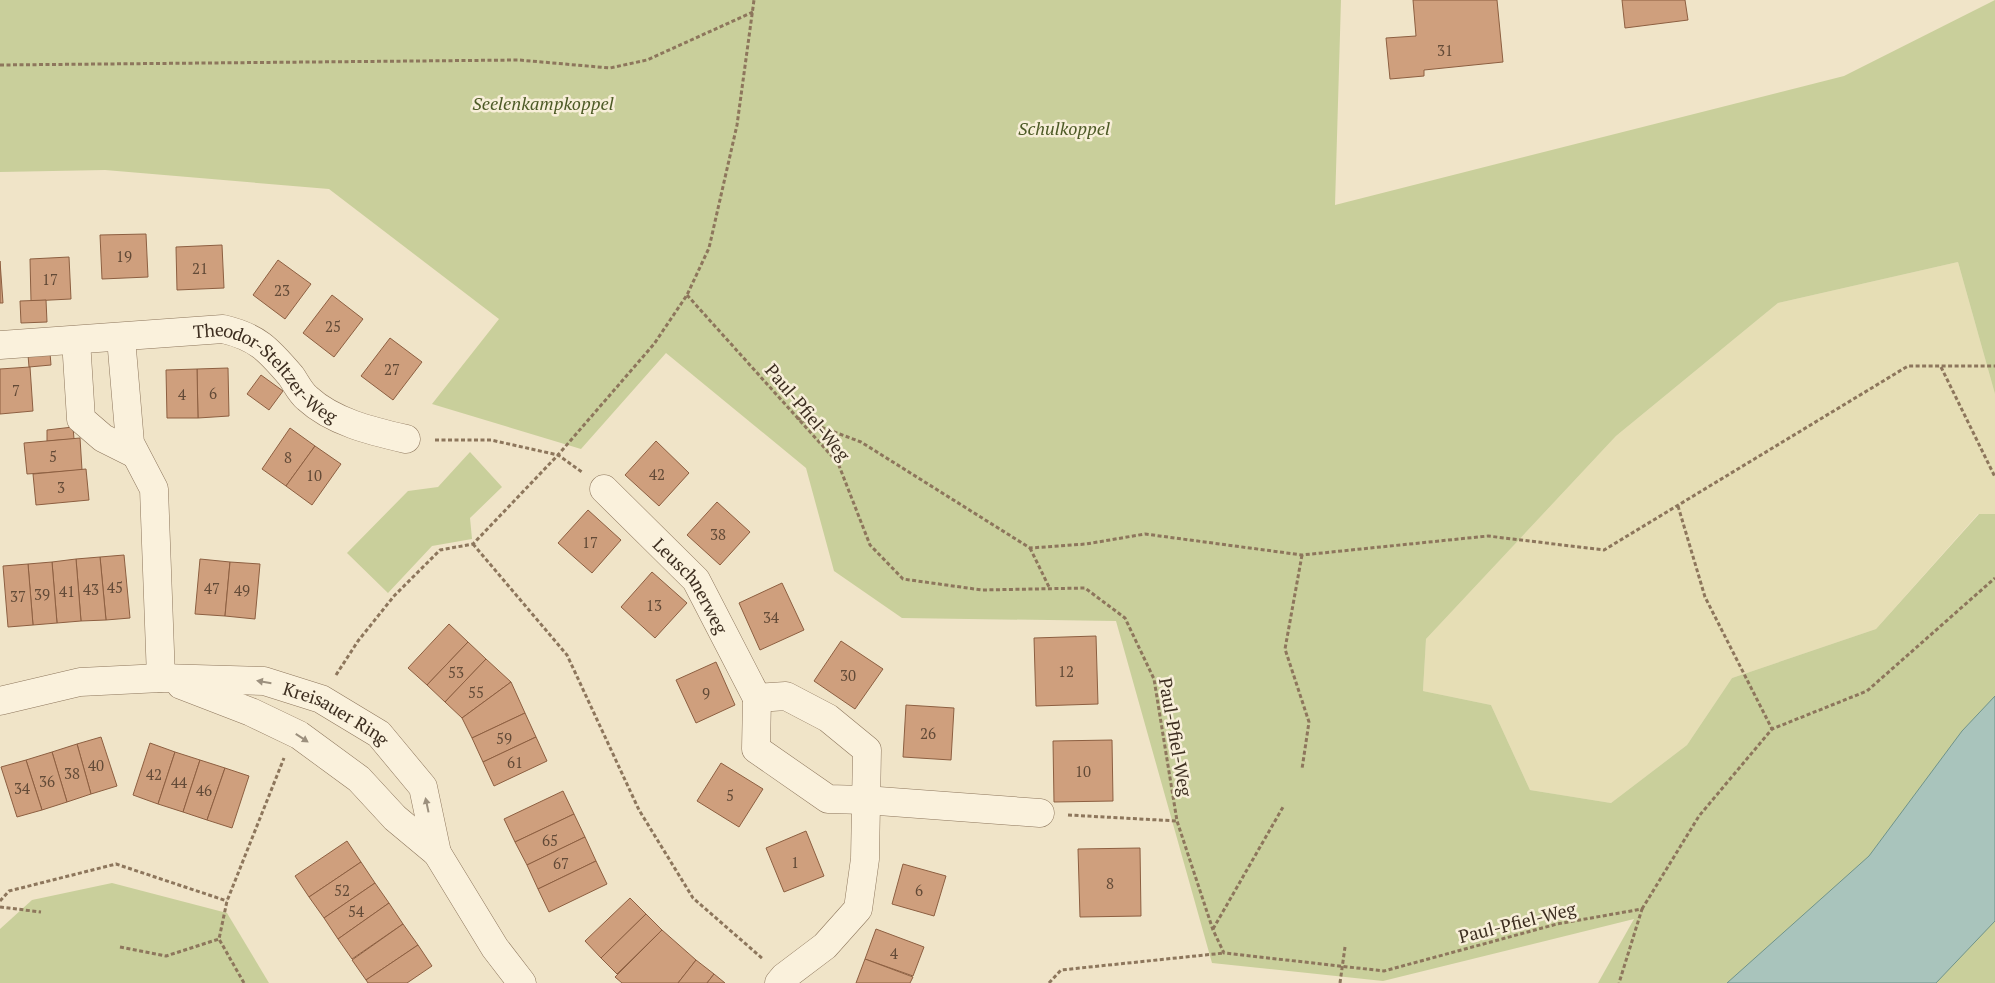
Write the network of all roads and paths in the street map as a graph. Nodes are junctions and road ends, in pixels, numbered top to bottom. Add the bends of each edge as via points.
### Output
1 (754, 0) edge
2 (753, 12) junction
3 (0, 65) edge
4 (687, 296) junction
5 (121, 338) junction
6 (76, 340) junction
7 (0, 345) edge
8 (1995, 366) edge
9 (1940, 367) junction
10 (797, 418) junction
11 (406, 439) joint
12 (134, 453) junction
13 (558, 456) junction
14 (1995, 477) edge
15 (604, 489) joint
16 (1678, 506) junction
17 (473, 544) junction
18 (1030, 548) junction
19 (1302, 555) junction
20 (1995, 578) edge
21 (1050, 589) junction
22 (161, 678) junction
23 (758, 698) junction
24 (321, 699) junction
25 (0, 700) edge
26 (1772, 729) junction
27 (299, 736) junction
28 (1302, 769) dead end
29 (865, 800) junction
30 (1283, 807) dead end
31 (1040, 813) joint
32 (1177, 821) junction
33 (437, 853) junction
34 (0, 901) edge
35 (227, 901) junction
36 (0, 907) edge
37 (1642, 909) junction
38 (41, 912) dead end
39 (1213, 930) junction
40 (219, 939) junction
41 (120, 947) dead end
42 (1346, 947) dead end
43 (1224, 953) junction
44 (782, 980) edge
45 (244, 983) edge
46 (522, 983) edge
47 (1050, 983) edge
48 (1340, 983) edge
49 (1619, 983) edge

1 - 2 path
2 - 3 path via 647,60 610,68 519,60
2 - 4 path via 737,125 710,248
4 - 10 path, Paul-Pfiel-Weg
4 - 13 path via 654,344
5 - 6 street, Theodor-Steltzer-Weg
5 - 11 street, Theodor-Steltzer-Weg via 222,329 245,334 264,346 306,397 330,414 357,426
5 - 12 street via 130,443
6 - 7 street, Theodor-Steltzer-Weg
6 - 12 street via 81,419 102,438
8 - 9 path
9 - 14 path
9 - 16 path via 1908,366
10 - 18 path via 861,442
10 - 21 path, Paul-Pfiel-Weg via 838,463 870,545 903,579 982,590
11 - 13 path via 491,440
12 - 22 street via 154,489
13 - 15 path
13 - 17 path
15 - 23 street, Leuschnerweg via 696,580
16 - 19 path via 1604,550 1488,536
16 - 26 path via 1705,597
17 - 24 path via 440,550 394,596 358,641
17 - 44 path via 567,656 639,810 693,898
18 - 19 path via 1086,544 1145,534
18 - 21 path
19 - 28 path via 1285,649 1309,722
20 - 26 path via 1868,691
21 - 32 path, Paul-Pfiel-Weg via 1085,588 1125,618 1154,679
24 -> 22 street, Kreisauer Ring via 264,681
22 - 25 street, Kreisauer Ring via 80,682
22 - 27 street, Kreisauer Ring via 251,712
23 - 29 street via 786,696 828,718 867,750
23 - 29 street, Leuschnerweg via 756,749 828,800
33 -> 24 street, Kreisauer Ring via 423,788 379,734
26 - 37 path via 1699,816
27 -> 33 street, Kreisauer Ring via 359,779 396,818
27 - 35 path via 284,759
29 - 31 street, Leuschnerweg
29 - 44 street via 865,859 858,909 825,946
30 - 39 path
31 - 32 path
32 - 39 path, Paul-Pfiel-Weg
33 - 46 street, Kreisauer Ring via 495,948
34 - 35 path via 10,891 116,864
35 - 40 path
36 - 38 path
37 - 43 path, Paul-Pfiel-Weg via 1557,924 1384,971
37 - 49 path
39 - 43 path, Paul-Pfiel-Weg
40 - 41 path via 166,956
40 - 45 path
42 - 48 path, bridge
43 - 47 path via 1061,970

